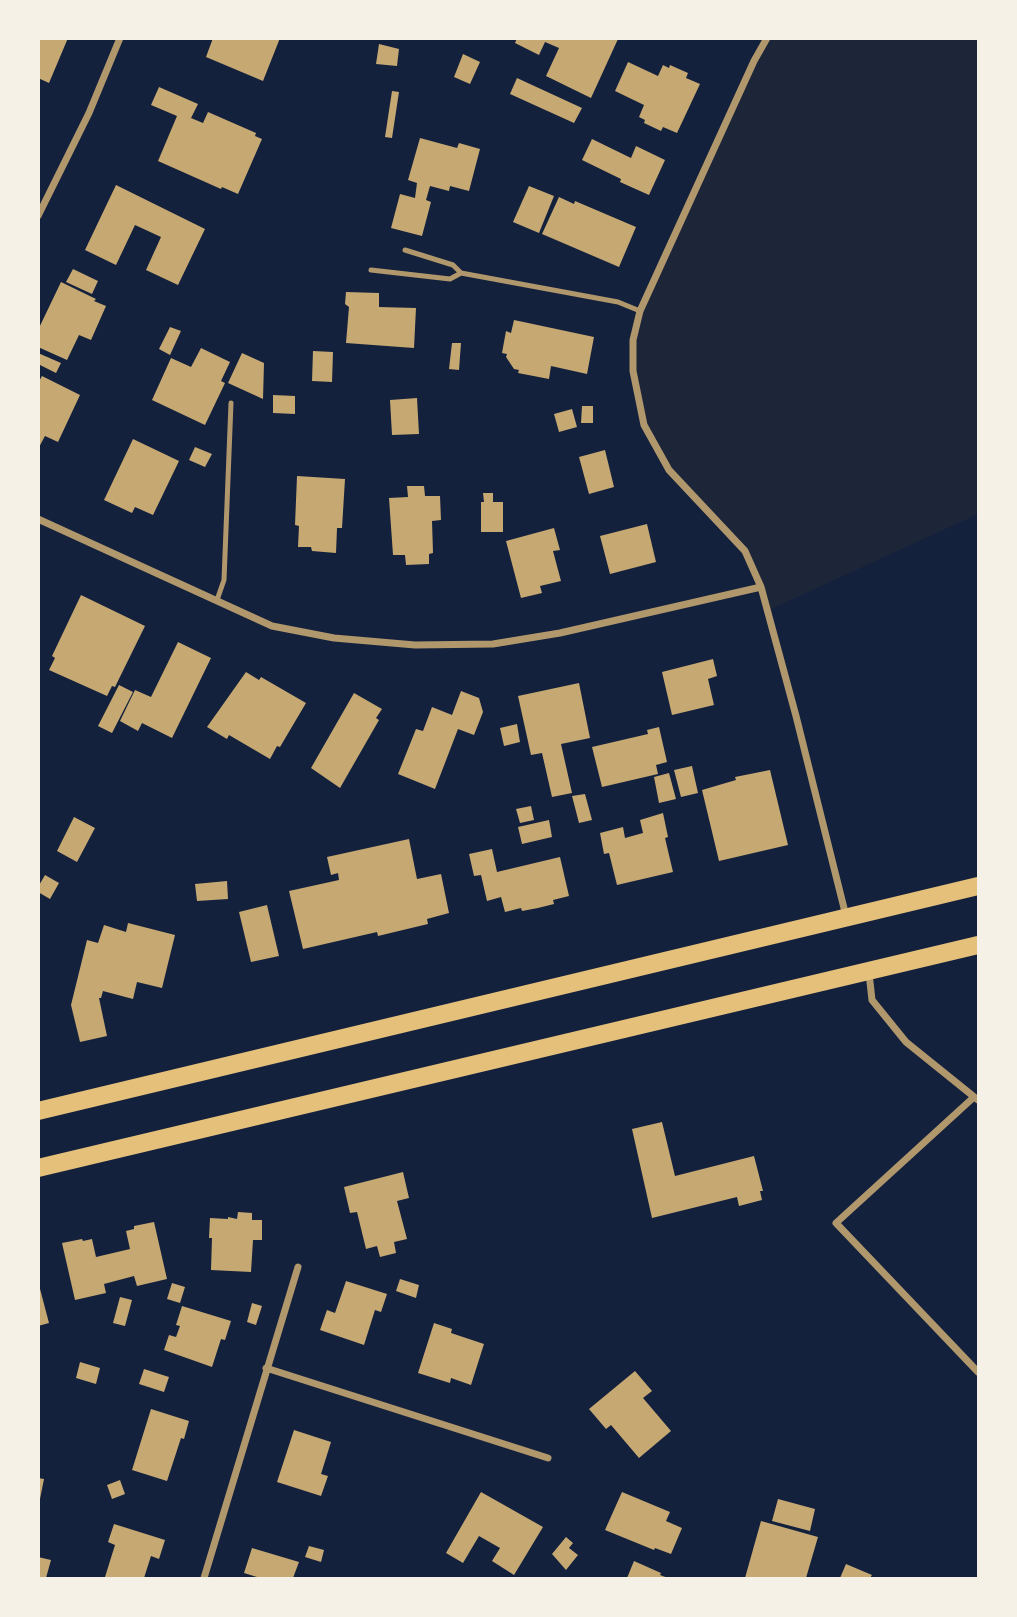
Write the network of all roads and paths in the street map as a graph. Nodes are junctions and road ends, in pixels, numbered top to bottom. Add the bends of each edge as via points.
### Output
1 (120, 38) edge
2 (767, 38) edge
3 (38, 216) edge
4 (405, 250) dead end
5 (371, 270) dead end
6 (461, 273) junction
7 (640, 311) junction
8 (232, 403) dead end
9 (38, 519) edge
10 (761, 587) junction
11 (217, 600) junction
12 (978, 886) edge
13 (847, 919) junction
14 (978, 945) edge
15 (869, 972) junction
16 (976, 1099) edge
17 (38, 1111) edge
18 (38, 1167) edge
19 (298, 1268) dead end
20 (266, 1368) junction
21 (978, 1372) edge
22 (548, 1458) dead end
23 (204, 1578) edge

1 - 3 street
2 - 7 street
4 - 6 lane via 453,265
5 - 6 lane via 450,279
6 - 7 lane via 618,302
7 - 10 street via 633,340 633,371 644,425 668,470 745,551
8 - 11 lane via 224,580
9 - 11 street
10 - 11 street via 493,644 415,645 334,638 272,626
10 - 13 street
12 - 13 main road
13 - 17 main road
14 - 15 main road
15 - 16 street via 872,1000 906,1042
15 - 18 main road
16 - 21 street via 836,1223
19 - 20 street
20 - 22 street
20 - 23 street

